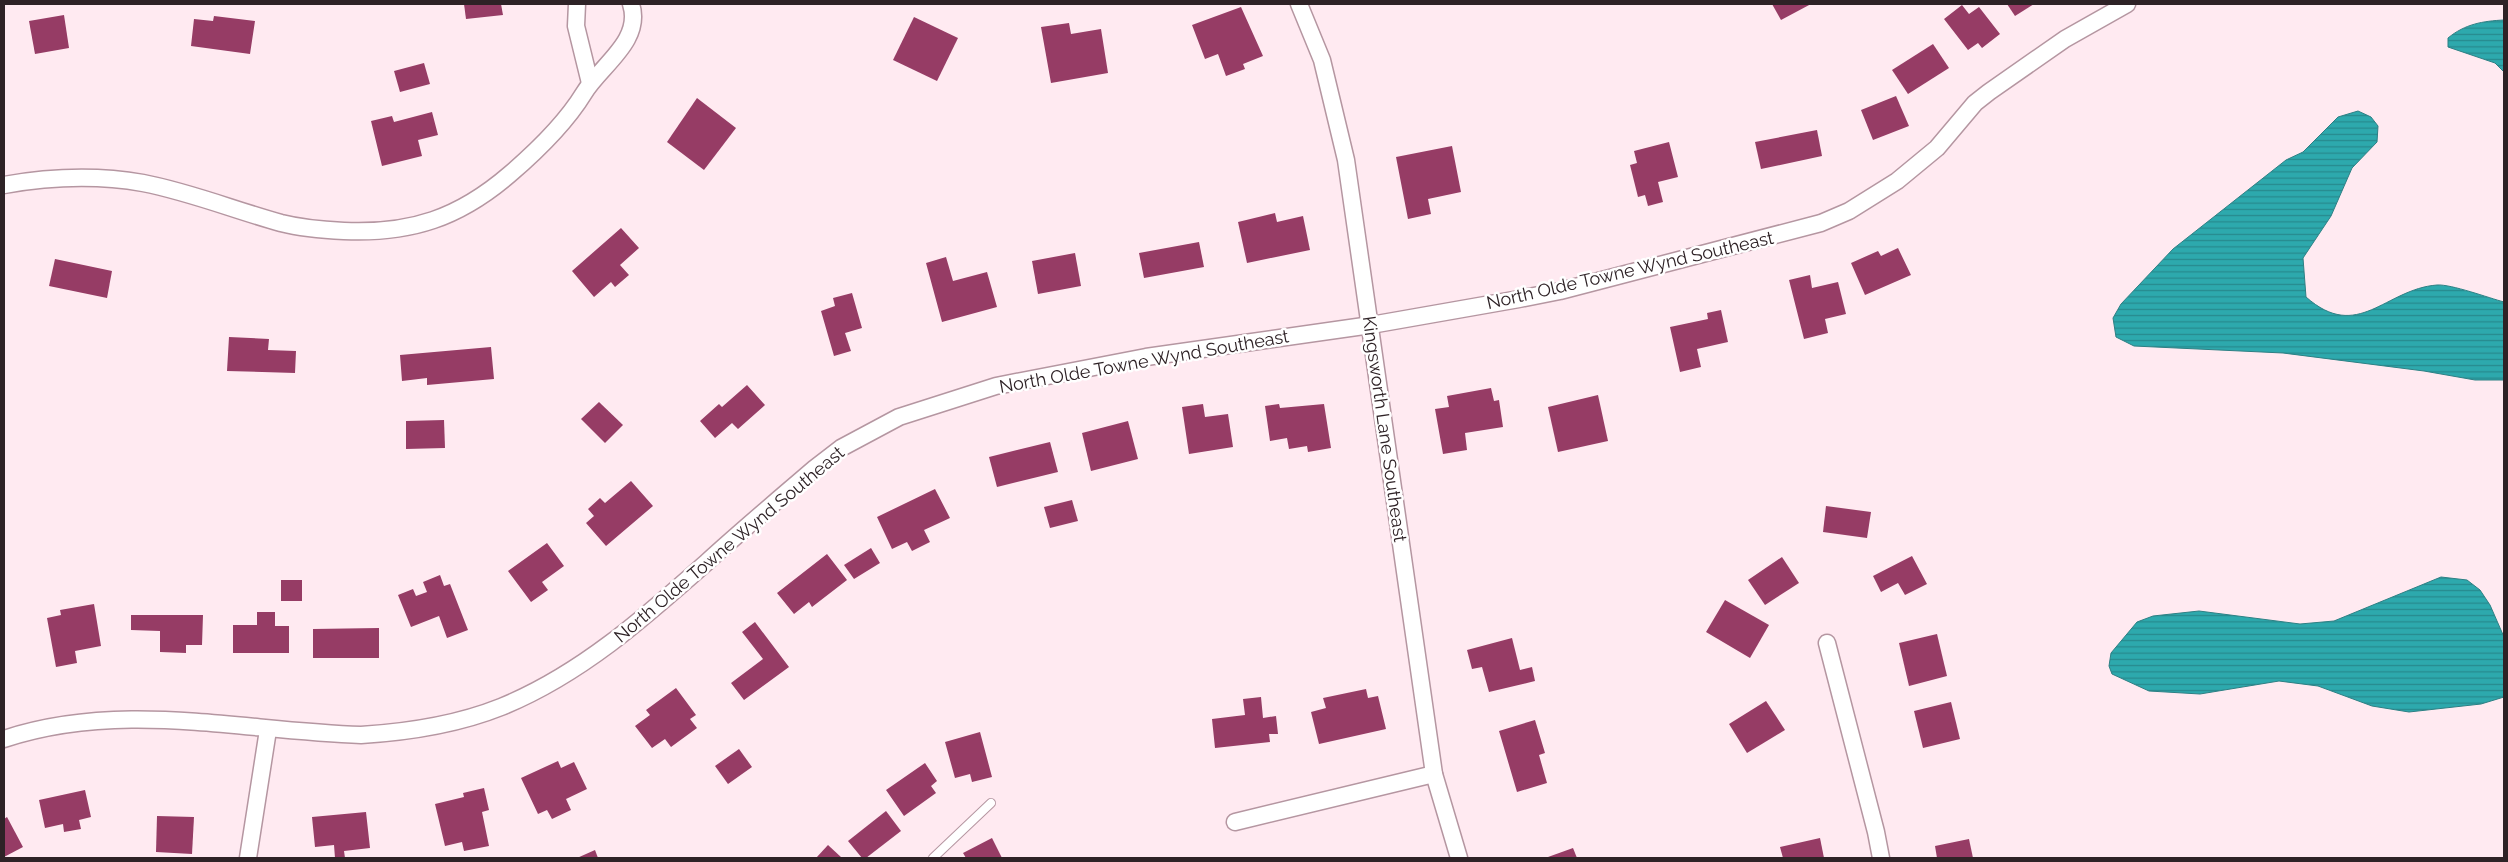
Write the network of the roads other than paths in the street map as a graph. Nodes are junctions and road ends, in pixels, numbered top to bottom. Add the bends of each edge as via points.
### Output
1 (577, 4) edge
2 (631, 4) edge
3 (1299, 4) edge
4 (2127, 4) edge
5 (590, 82) junction
6 (4, 185) edge
7 (1370, 325) junction
8 (1827, 643) dead end
9 (268, 730) junction
10 (4, 739) edge
11 (1434, 774) junction
12 (991, 804) dead end
13 (1235, 822) dead end
14 (248, 858) edge
15 (933, 858) edge
16 (1459, 858) edge
17 (1881, 858) edge

1 - 5 street via 576,26
2 - 5 street via 633,19 623,44 604,70
3 - 7 street, Kingsworth Lane Southeast via 1322,60 1346,160
4 - 7 street, North Olde Towne Wynd Southeast via 2065,39 1989,92 1975,103 1937,148 1897,181 1849,211 1821,223 1560,291
5 - 6 street via 564,121 499,184 439,220 394,231 306,228 165,188 121,180 52,179
7 - 9 street, North Olde Towne Wynd Southeast via 1146,357 1030,378 899,417 841,448 611,644 533,692 470,717 400,732 361,735
7 - 11 street, Kingsworth Lane Southeast
8 - 17 street
9 - 10 street, North Olde Towne Wynd Southeast via 121,718 50,726
9 - 14 street
11 - 13 street
11 - 16 street, Kingsworth Lane Southeast
12 - 15 lane

